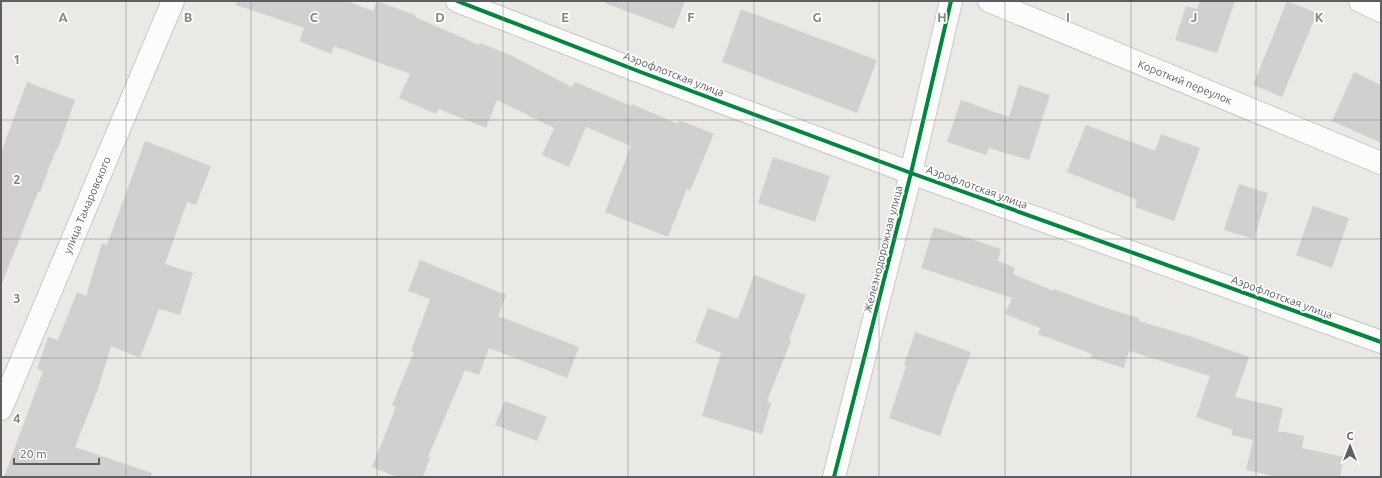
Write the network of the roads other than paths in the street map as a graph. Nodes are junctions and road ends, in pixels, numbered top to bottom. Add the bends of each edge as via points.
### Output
1 (173, 1) edge
2 (457, 1) edge
3 (951, 1) edge
4 (989, 1) edge
5 (1360, 1) edge
6 (1381, 11) edge
7 (1381, 163) edge
8 (911, 173) junction
9 (1381, 342) edge
10 (1, 409) edge
11 (834, 477) edge

1 - 10 street, улица Тамаровского
2 - 8 street, Аэрофлотская улица
3 - 8 street, Железнодорожная улица
4 - 7 street, Короткий переулок
5 - 6 street
8 - 9 street, Аэрофлотская улица
8 - 11 street, Железнодорожная улица

